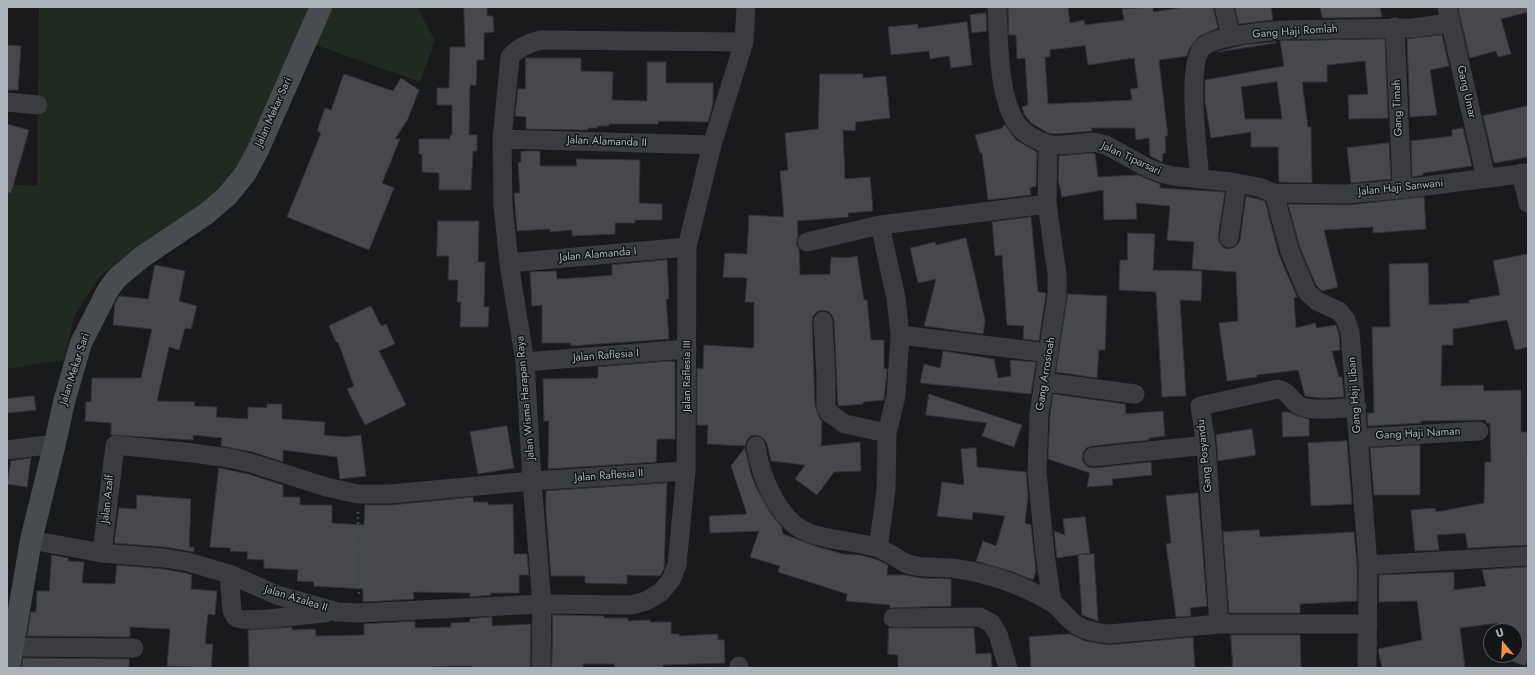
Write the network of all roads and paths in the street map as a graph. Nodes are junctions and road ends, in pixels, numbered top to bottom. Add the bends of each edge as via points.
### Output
1 (321, 7) edge
2 (746, 7) edge
3 (996, 7) edge
4 (1224, 7) edge
5 (1448, 15) edge
6 (1395, 27) junction
7 (1231, 37) junction
8 (744, 42) junction
9 (7, 102) edge
10 (38, 105) dead end
11 (502, 139) junction
12 (1048, 144) junction
13 (712, 146) junction
14 (1525, 173) edge
15 (1486, 178) junction
16 (1200, 179) junction
17 (1237, 183) junction
18 (1402, 190) junction
19 (1274, 193) junction
20 (1528, 203) edge
21 (1048, 204) junction
22 (880, 225) junction
23 (1229, 238) dead end
24 (807, 242) dead end
25 (688, 247) junction
26 (509, 263) junction
27 (823, 321) dead end
28 (900, 335) junction
29 (687, 350) junction
30 (1049, 353) junction
31 (525, 362) junction
32 (1045, 382) junction
33 (1135, 394) dead end
34 (1356, 407) junction
35 (1479, 431) dead end
36 (887, 433) junction
37 (1358, 438) junction
38 (54, 444) junction
39 (114, 445) joint
40 (1206, 445) junction
41 (756, 446) dead end
42 (7, 450) edge
43 (1094, 457) dead end
44 (686, 471) junction
45 (532, 481) junction
46 (358, 494) junction
47 (31, 540) junction
48 (878, 548) junction
49 (102, 553) junction
50 (1528, 556) edge
51 (1368, 565) junction
52 (229, 574) junction
53 (1052, 603) junction
54 (542, 604) junction
55 (337, 612) junction
56 (359, 614) junction
57 (894, 618) dead end
58 (1219, 624) junction
59 (1368, 624) junction
60 (12, 647) junction
61 (134, 648) dead end
62 (9, 668) edge
63 (541, 668) edge
64 (1008, 668) edge
65 (1367, 668) edge

1 - 38 street, Jalan Mekar Sari via 245,174 206,214 142,257 117,278 108,290 81,342
2 - 8 street, Jalan Raflesia III
3 - 12 street, Jalan Tiparsari via 1002,83 1010,110 1021,130
4 - 7 street
5 - 6 street, Gang Haji Romlah via 1413,28
5 - 15 street, Gang Umar
6 - 7 street, Gang Haji Romlah via 1282,30
6 - 18 street, Gang Timah
7 - 16 street, Gang Haji Romlah via 1204,46 1197,59 1193,90
8 - 11 street, Jalan Wisma Harapan Raya via 531,42 510,57
8 - 13 street, Jalan Raflesia III
9 - 10 street
11 - 13 street, Jalan Alamanda II
11 - 26 street, Jalan Wisma Harapan Raya via 502,206
12 - 16 street, Jalan Tiparsari via 1099,143 1161,173
12 - 21 street, Gang Arrosioah
13 - 25 street, Jalan Raflesia III
14 - 15 street, Jalan Haji Sanwani
14 - 20 street
15 - 18 street, Jalan Haji Sanwani
16 - 17 street, Jalan Tiparsari
17 - 19 street, Jalan Tiparsari
17 - 23 street
18 - 19 street, Jalan Haji Sanwani via 1347,194
19 - 34 street, Gang Haji Liban via 1290,252 1307,292 1317,301 1339,311 1346,320 1350,332
21 - 22 street
21 - 30 street, Gang Arrosioah via 1057,280
22 - 24 street
22 - 28 street via 896,298
25 - 26 street, Jalan Alamanda I
25 - 29 street, Jalan Raflesia III
26 - 31 street, Jalan Wisma Harapan Raya
27 - 36 street via 826,406 829,413 845,424
28 - 30 street
28 - 36 street via 896,396
29 - 31 street, Jalan Raflesia I
29 - 44 street, Jalan Raflesia III
30 - 32 street, Gang Arrosioah
31 - 45 street, Jalan Wisma Harapan Raya
32 - 33 street
32 - 53 street, Gang Arrosioah via 1040,415 1037,472
34 - 37 street, Gang Haji Liban
34 - 40 street, Gang Posyandu via 1305,407 1278,389 1209,403 1200,406
35 - 37 street, Gang Haji Naman
36 - 48 street via 886,491
37 - 51 street, Gang Haji Liban
38 - 42 street
38 - 47 street, Jalan Mekar Sari
39 - 46 street, Jalan Raflesia II via 229,458
39 - 49 street, Jalan Azalf
40 - 43 street
40 - 58 street, Gang Posyandu
41 - 48 street via 763,473 774,498 797,527 818,536
44 - 45 street, Jalan Raflesia II
44 - 54 street, Jalan Raflesia III via 677,564 671,580 660,592 646,601 631,605
45 - 46 street, Jalan Raflesia II via 390,494
45 - 54 street, Jalan Wisma Harapan Raya
46 - 56 path
47 - 49 street, Jalan Azalea II
47 - 60 street, Jalan Mekar Sari
48 - 53 street via 912,565 958,568 989,575
49 - 52 street, Jalan Azalea II via 164,558
50 - 51 street
51 - 59 street, Gang Haji Liban
52 - 55 street, Jalan Azalea II via 277,595
52 - 55 street via 232,610 238,618 252,620
53 - 58 street via 1076,625 1097,634
54 - 56 street, Jalan Azalea II
54 - 63 street, Jalan Wisma Harapan Raya
55 - 56 street, Jalan Azalea II
57 - 64 street via 980,617 991,623 998,634
58 - 59 street
59 - 65 street, Gang Haji Liban
60 - 61 street
60 - 62 street, Jalan Mekar Sari

